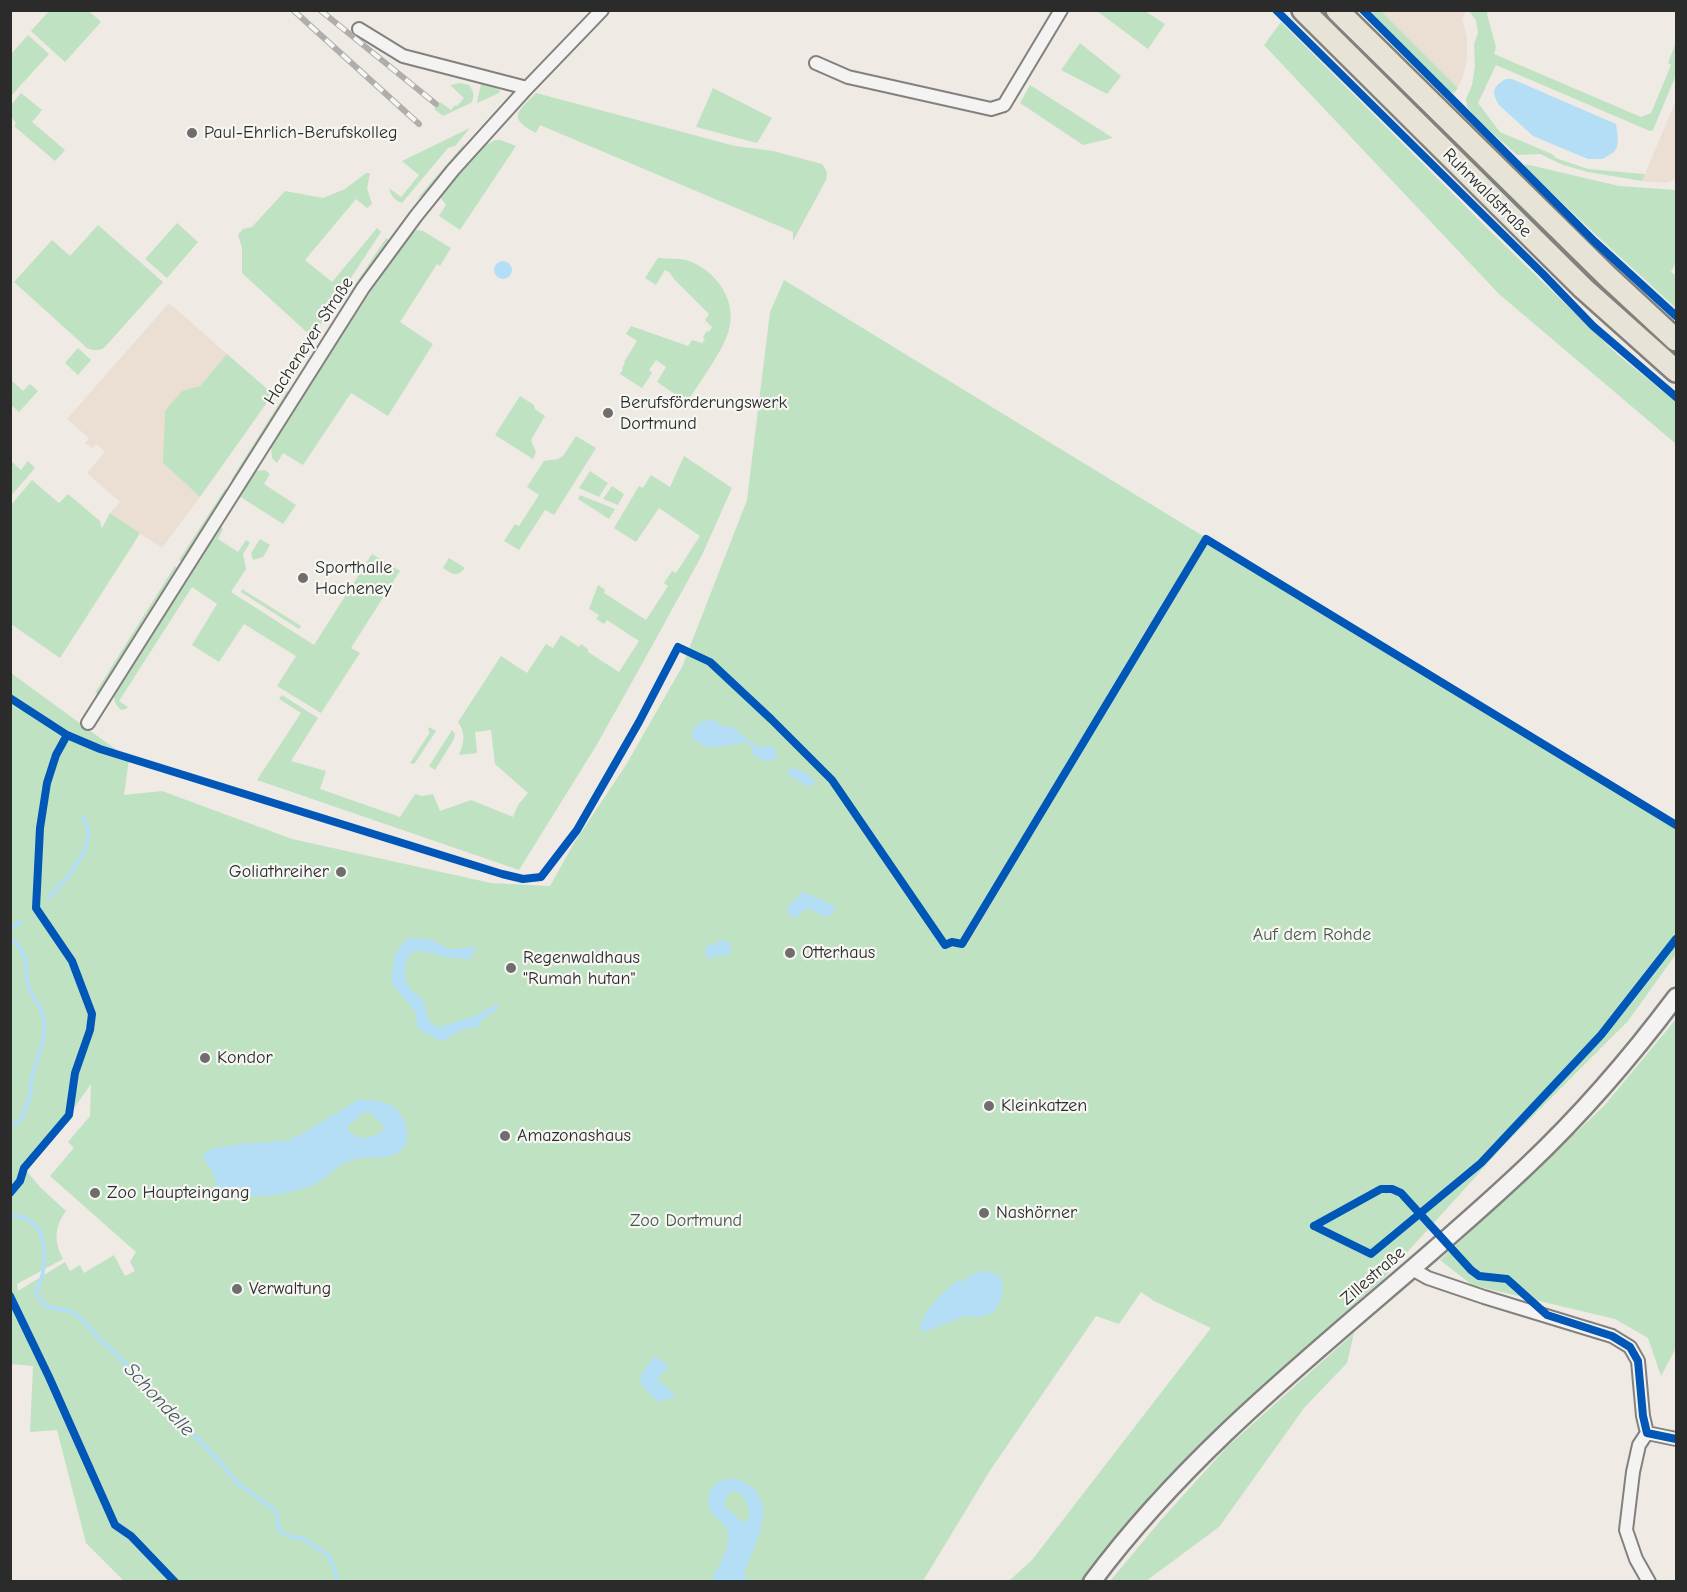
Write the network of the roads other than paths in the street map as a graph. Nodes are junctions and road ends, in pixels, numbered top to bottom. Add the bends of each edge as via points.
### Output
1 (602, 10) edge
2 (1061, 10) edge
3 (1303, 10) edge
4 (1337, 10) edge
5 (359, 29) dead end
6 (816, 63) dead end
7 (527, 88) junction
8 (1677, 340) edge
9 (1677, 371) edge
10 (88, 723) dead end
11 (1677, 997) edge
12 (1412, 1269) junction
13 (1647, 1433) junction
14 (1677, 1439) edge
15 (1092, 1581) edge
16 (1649, 1581) edge

1 - 7 street, Hacheneyer Straße
2 - 6 street via 1004,105 991,109 848,77
3 - 9 highway, Ruhrwaldstraße via 1583,288
4 - 8 highway, Ruhrwaldstraße
5 - 7 street via 403,56
7 - 10 street, Hacheneyer Straße via 453,170 363,288
11 - 12 main road, Zillestraße via 1570,1124
12 - 13 street via 1484,1297 1612,1336 1630,1347 1638,1361
12 - 15 main road, Zillestraße via 1216,1441 1171,1486
13 - 14 street
13 - 16 street via 1637,1454 1626,1530

